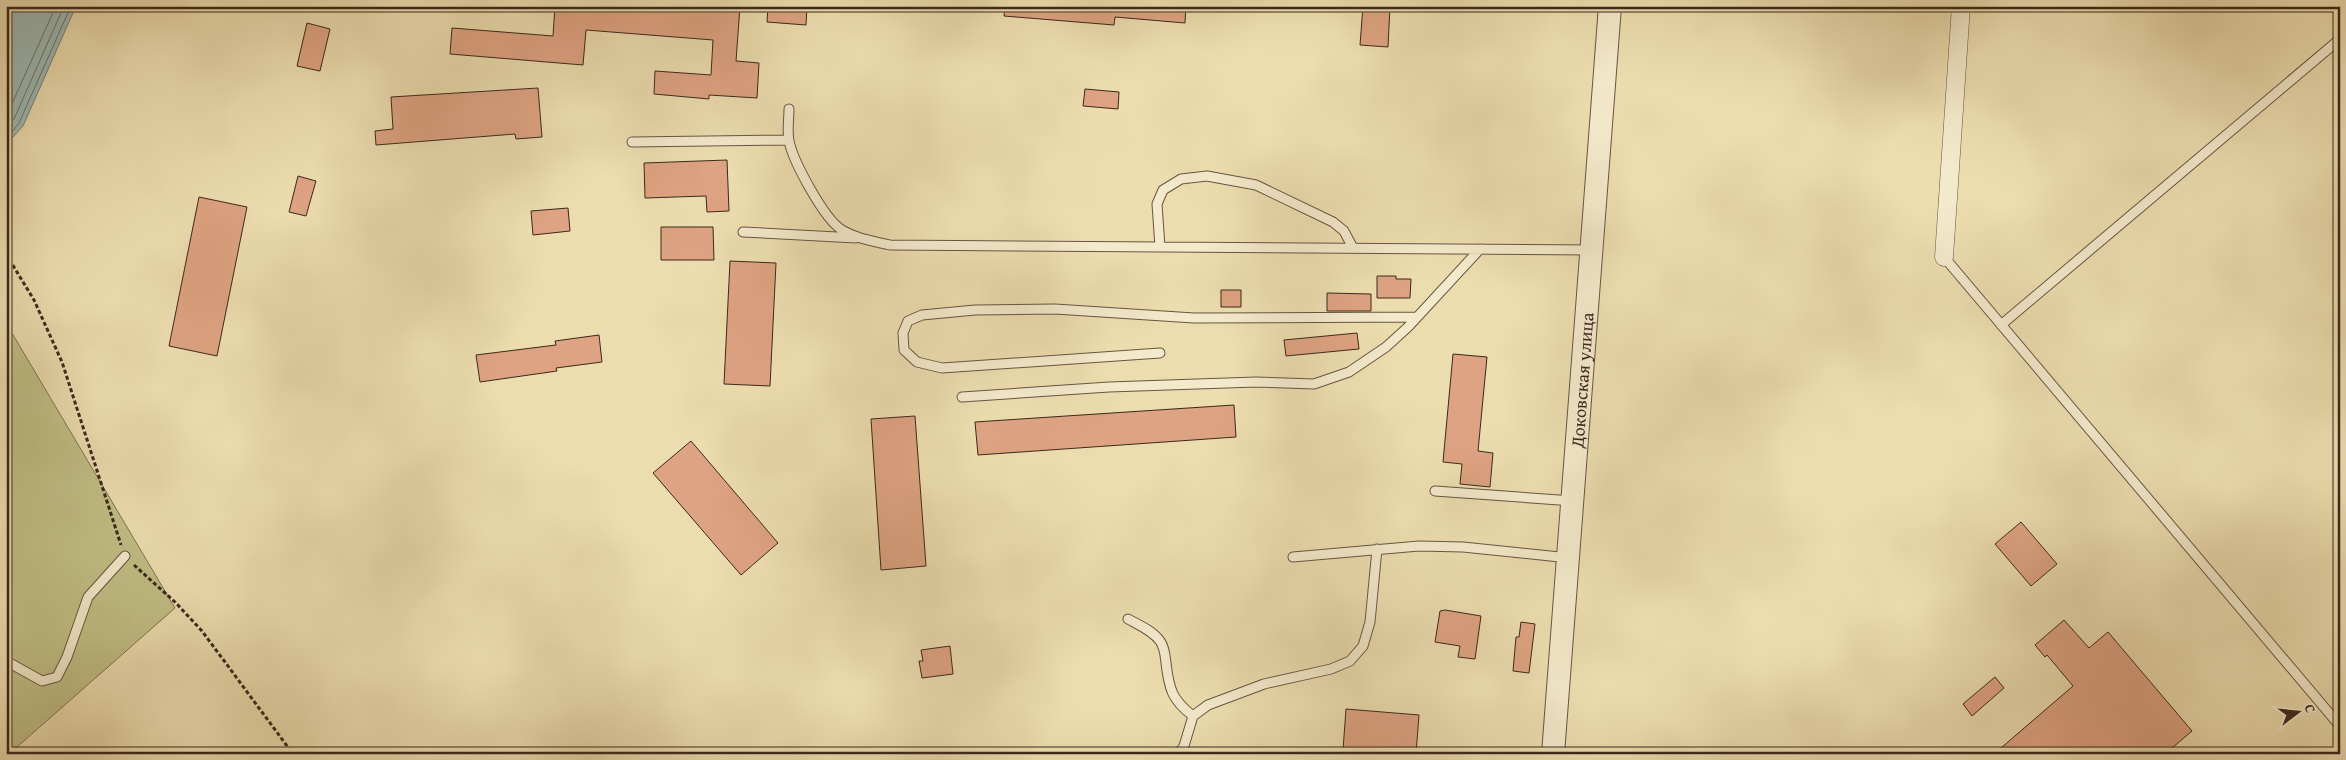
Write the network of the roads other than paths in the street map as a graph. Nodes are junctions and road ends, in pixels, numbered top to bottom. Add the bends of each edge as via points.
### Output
1 (1610, 6) edge
2 (1961, 6) edge
3 (2340, 39) edge
4 (789, 110) dead end
5 (789, 140) junction
6 (632, 142) dead end
7 (743, 232) dead end
8 (861, 239) junction
9 (1160, 247) junction
10 (1353, 248) junction
11 (1480, 249) junction
12 (1591, 250) junction
13 (1944, 257) joint
14 (1417, 318) junction
15 (2001, 325) junction
16 (1160, 353) dead end
17 (962, 397) dead end
18 (1435, 491) dead end
19 (1573, 501) junction
20 (1377, 548) junction
21 (125, 556) road end
22 (1293, 557) dead end
23 (1569, 558) junction
24 (1128, 619) dead end
25 (6, 662) edge
26 (1193, 716) junction
27 (2340, 726) edge
28 (1179, 754) edge
29 (1553, 754) edge

1 - 12 street, Доковская улица
2 - 13 street
3 - 15 lane
4 - 5 lane
5 - 6 lane
5 - 8 lane via 823,211 840,229
7 - 8 lane
8 - 9 lane via 890,245
9 - 10 lane
9 - 10 lane via 1157,204 1163,190 1181,179 1206,176 1256,184 1333,222 1344,231
10 - 11 lane
11 - 12 lane
11 - 14 lane
12 - 19 street, Доковская улица
13 - 15 lane
14 - 16 lane via 1194,318 1055,309 975,310 922,315 908,321 903,333 904,350 917,362 942,368
14 - 17 lane via 1386,347 1349,372 1314,384 1158,385
15 - 27 lane
18 - 19 lane
19 - 23 street, Доковская улица
20 - 22 lane
20 - 23 lane via 1463,547
20 - 26 lane via 1370,622 1363,646 1350,661 1331,669 1264,684 1208,705
21 - 25 lane via 88,597 57,678 42,681
23 - 29 street, Доковская улица
24 - 26 lane via 1160,640 1165,651 1171,692 1181,707
26 - 28 lane

